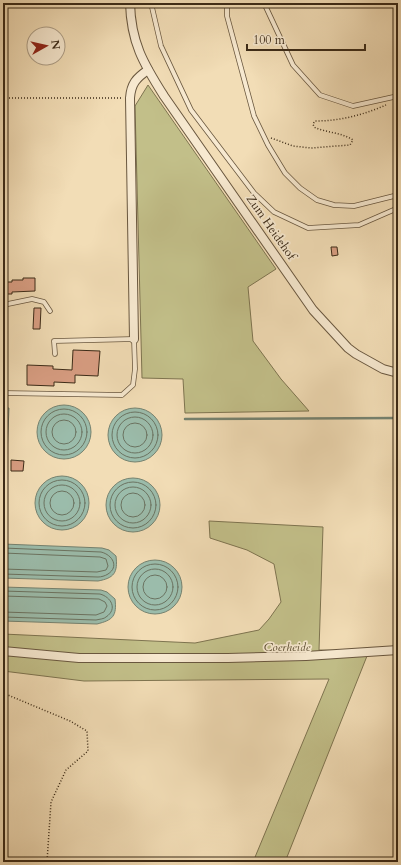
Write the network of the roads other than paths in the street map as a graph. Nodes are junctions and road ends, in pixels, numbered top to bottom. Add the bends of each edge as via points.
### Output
1 (130, 3) edge
2 (151, 3) edge
3 (227, 3) edge
4 (264, 3) edge
5 (148, 70) junction
6 (398, 96) edge
7 (398, 195) edge
8 (398, 208) edge
9 (3, 305) edge
10 (50, 310) dead end
11 (134, 339) junction
12 (55, 354) dead end
13 (398, 373) edge
14 (3, 393) edge
15 (398, 650) edge
16 (3, 651) edge

1 - 5 street, Zum Heidehof via 136,44
2 - 8 lane via 161,46 191,110 254,193 274,212 308,228 359,225
3 - 7 lane via 228,16 254,116 284,173 317,200 334,205 354,206
4 - 6 lane via 293,66 320,95 353,106
5 - 11 street via 134,81 130,98
5 - 13 street, Zum Heidehof via 313,310 348,348 369,362
9 - 10 lane via 32,299 44,302
11 - 12 lane via 54,341
11 - 14 lane via 133,385 122,396
15 - 16 street via 228,658 79,658

